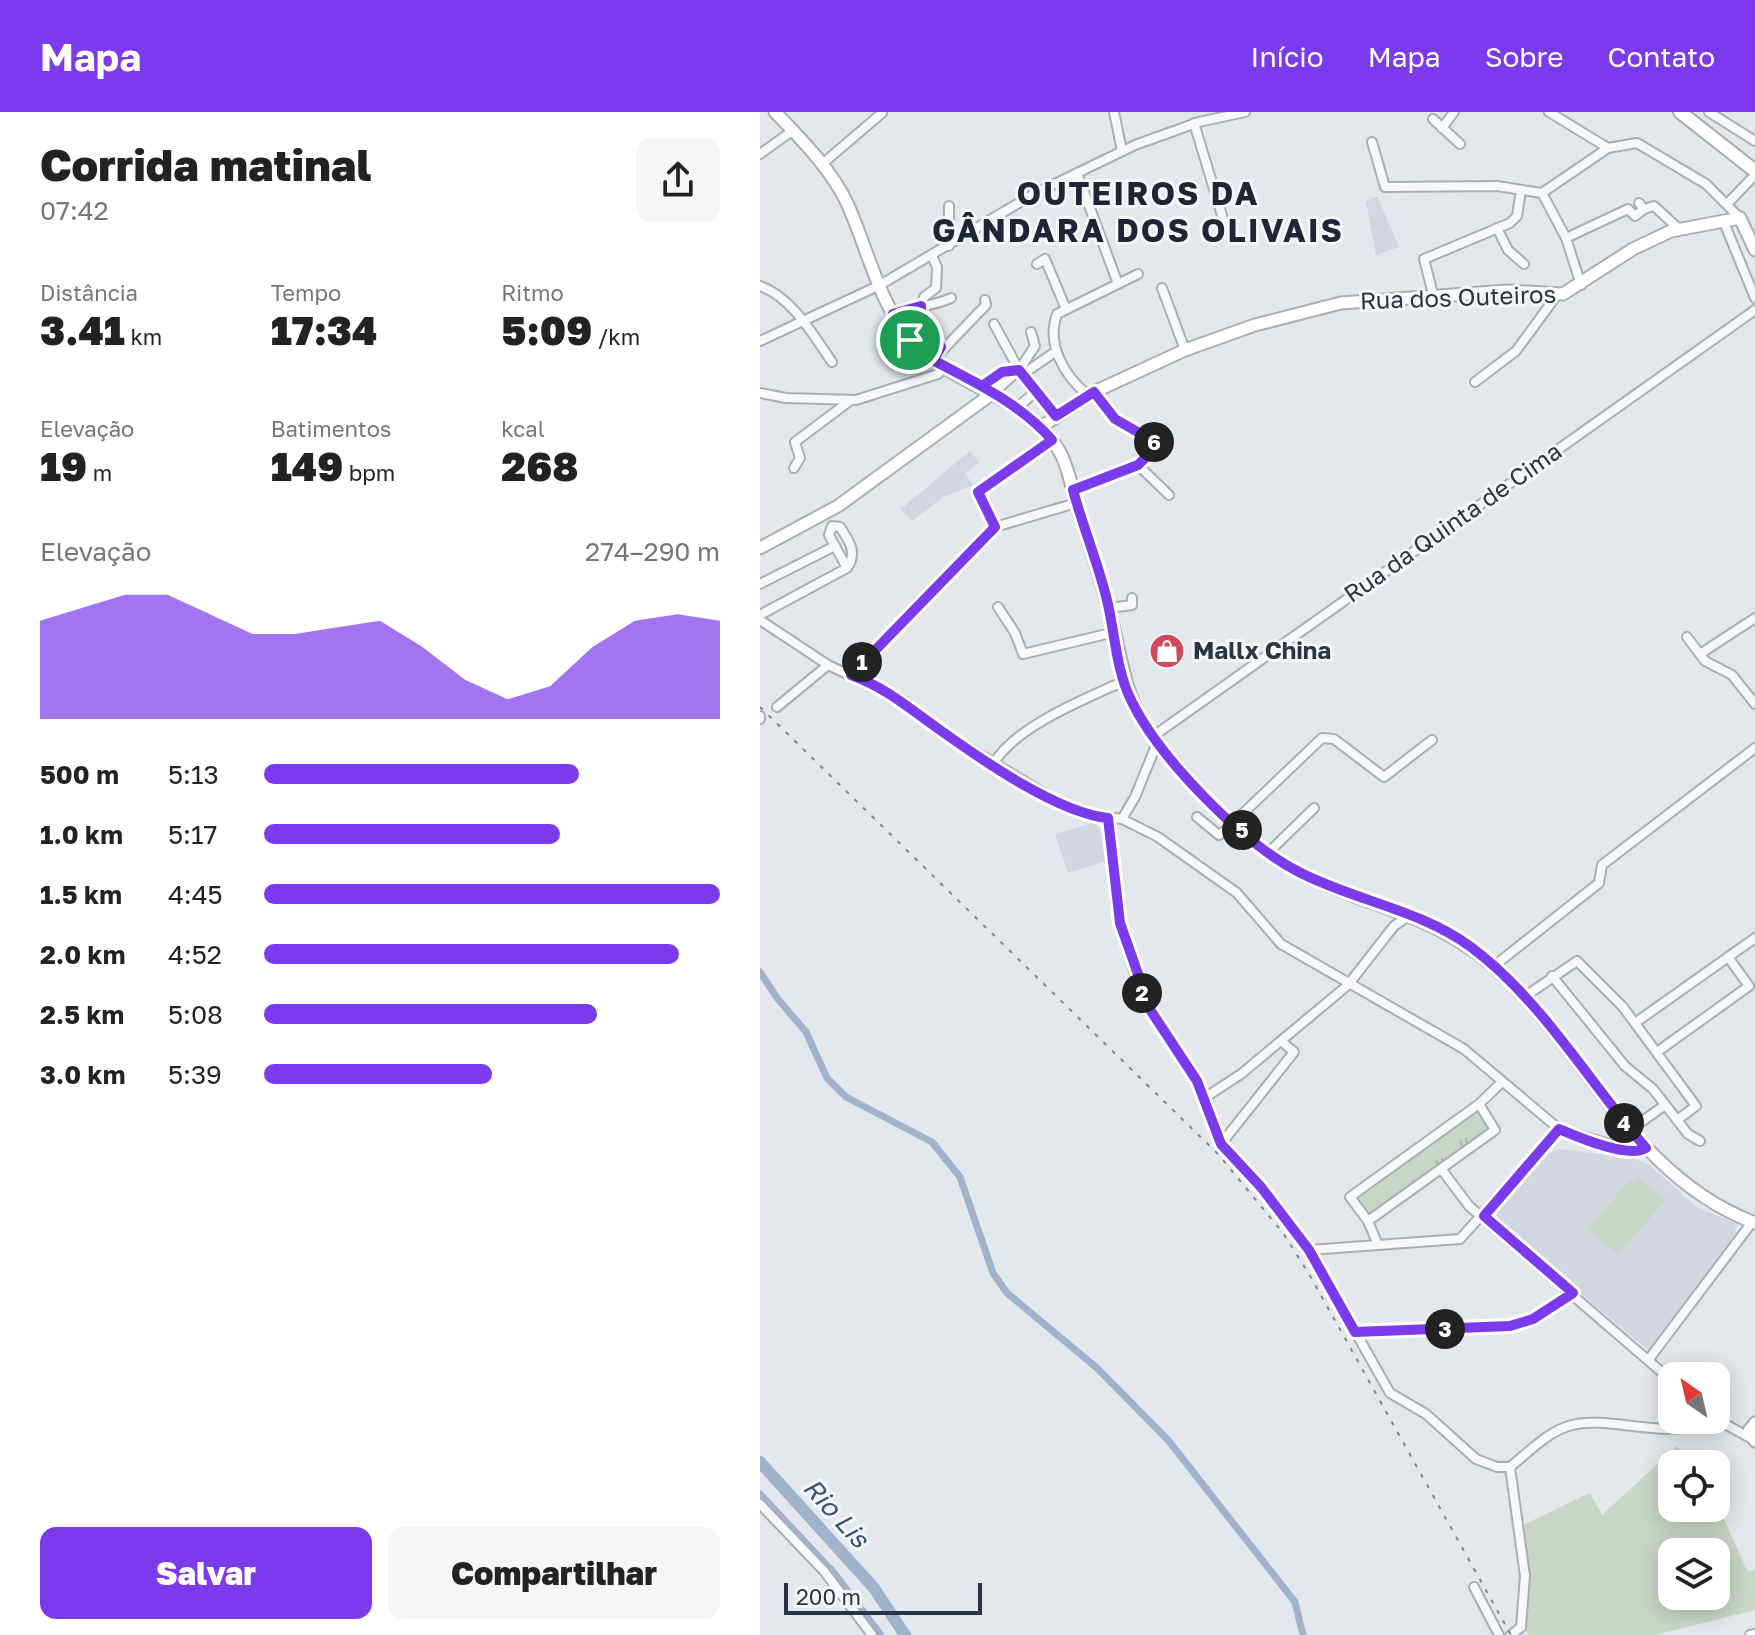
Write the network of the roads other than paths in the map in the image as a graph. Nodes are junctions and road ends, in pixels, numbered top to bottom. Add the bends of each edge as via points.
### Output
1 (775, 112) edge
2 (1114, 112) edge
3 (1245, 112) edge
4 (1454, 112) edge
5 (1549, 112) edge
6 (1680, 112) edge
7 (1709, 112) edge
8 (882, 113) edge
9 (1433, 119) dead end
10 (1194, 123) junction
11 (1442, 128) junction
12 (792, 131) junction
13 (1755, 141) edge
14 (1372, 142) dead end
15 (1460, 144) dead end
16 (1608, 148) junction
17 (1122, 151) junction
18 (760, 154) edge
19 (821, 165) junction
20 (1752, 170) edge
21 (1077, 173) junction
22 (1521, 190) junction
23 (1542, 193) junction
24 (1728, 203) junction
25 (949, 206) dead end
26 (1740, 218) junction
27 (1723, 220) junction
28 (1224, 222) dead end
29 (1497, 228) junction
30 (1679, 229) junction
31 (1566, 238) junction
32 (949, 246) junction
33 (1755, 250) edge
34 (932, 256) junction
35 (1037, 264) dead end
36 (1524, 264) dead end
37 (1138, 274) dead end
38 (1118, 284) junction
39 (880, 285) junction
40 (1581, 285) junction
41 (760, 286) edge
42 (1162, 288) dead end
43 (1557, 295) junction
44 (951, 298) dead end
45 (1434, 298) junction
46 (1755, 298) edge
47 (985, 300) dead end
48 (921, 306) junction
49 (1066, 309) junction
50 (1755, 310) edge
51 (893, 314) junction
52 (803, 321) junction
53 (994, 324) dead end
54 (1031, 332) dead end
55 (760, 341) edge
56 (941, 347) junction
57 (1185, 350) junction
58 (1055, 352) junction
59 (933, 360) junction
60 (832, 362) dead end
61 (946, 366) junction
62 (1021, 372) junction
63 (1475, 382) dead end
64 (987, 390) junction
65 (1037, 390) junction
66 (760, 393) edge
67 (1091, 393) junction
68 (852, 400) junction
69 (1016, 409) junction
70 (1056, 416) junction
71 (1041, 427) junction
72 (1052, 440) junction
73 (1138, 465) junction
74 (794, 468) dead end
75 (1073, 490) junction
76 (1169, 495) dead end
77 (1076, 503) junction
78 (995, 527) junction
79 (835, 546) junction
80 (760, 548) edge
81 (847, 568) junction
82 (760, 584) edge
83 (1132, 598) dead end
84 (998, 607) dead end
85 (1109, 608) junction
86 (760, 617) edge
87 (1755, 618) edge
88 (1115, 632) junction
89 (1687, 637) dead end
90 (1700, 654) junction
91 (828, 665) junction
92 (851, 675) junction
93 (1124, 681) junction
94 (1755, 704) edge
95 (777, 707) dead end
96 (1155, 740) junction
97 (1432, 740) dead end
98 (1755, 748) edge
99 (994, 763) junction
100 (1314, 808) dead end
101 (1197, 817) dead end
102 (1108, 818) junction
103 (1122, 819) junction
104 (1234, 822) junction
105 (1245, 832) junction
106 (1269, 852) junction
107 (1391, 907) junction
108 (1410, 914) junction
109 (1394, 926) junction
110 (1755, 938) edge
111 (1728, 957) junction
112 (1494, 966) junction
113 (1552, 976) junction
114 (1348, 985) junction
115 (1524, 997) junction
116 (1635, 1023) junction
117 (1281, 1041) junction
118 (1657, 1052) junction
119 (1502, 1082) junction
120 (1206, 1097) junction
121 (1479, 1104) junction
122 (1665, 1105) junction
123 (1677, 1120) junction
124 (1559, 1129) junction
125 (1630, 1130) junction
126 (1700, 1141) dead end
127 (1221, 1144) junction
128 (1646, 1148) junction
129 (1442, 1170) junction
130 (1484, 1216) junction
131 (1368, 1221) junction
132 (1754, 1222) edge
133 (1378, 1245) junction
134 (1309, 1250) junction
135 (1573, 1293) junction
136 (1355, 1332) junction
137 (1649, 1359) junction
138 (1658, 1368) edge
139 (1754, 1424) edge
140 (1658, 1427) edge
141 (1731, 1429) joint
142 (1754, 1441) edge
143 (1510, 1467) junction
144 (760, 1504) edge
145 (1474, 1587) dead end
146 (1523, 1631) edge
147 (872, 1635) edge
148 (1499, 1635) edge
149 (1511, 1635) edge

1 - 12 main road
2 - 17 street
3 - 10 street
4 - 11 street
5 - 16 street
6 - 20 main road
7 - 13 street
8 - 19 street
9 - 11 street
10 - 17 street
10 - 28 street
11 - 15 street
12 - 18 street
12 - 19 main road
14 - 22 street via 1385,187
16 - 23 street
16 - 24 street via 1629,143 1647,147
17 - 21 street
19 - 39 main road via 847,204
20 - 24 street
21 - 32 street
21 - 38 street
22 - 23 street
22 - 29 street via 1517,216
23 - 31 street
24 - 26 street
25 - 32 street
26 - 27 main road, Rua dos Outeiros
26 - 33 main road
27 - 30 main road, Rua dos Outeiros
27 - 46 street
29 - 36 street via 1508,250
29 - 45 street via 1425,257
30 - 31 street via 1654,206 1641,206 1635,216 1628,209
30 - 40 main road, Rua dos Outeiros via 1633,249
31 - 40 street
32 - 34 street
34 - 39 street
34 - 48 street via 936,288
35 - 49 street via 1045,259
37 - 38 street
38 - 49 street
39 - 51 main road
39 - 52 street
40 - 43 main road, Rua dos Outeiros
41 - 52 street via 774,290
42 - 57 street
43 - 45 main road, Rua dos Outeiros via 1514,291
43 - 63 street via 1516,351
44 - 48 street
45 - 57 main road, Rua dos Outeiros via 1333,304
47 - 56 street via 986,305
48 - 51 street
48 - 56 street via 921,317
49 - 58 street via 1053,323
50 - 96 street, Rua da Quinta de Cima
51 - 59 main road via 910,340
52 - 55 street
52 - 60 street
53 - 62 street
54 - 62 street via 1035,346
56 - 59 street
57 - 67 main road, Rua dos Outeiros
58 - 62 street
58 - 67 street
59 - 61 main road
61 - 64 main road
61 - 68 street via 938,374
62 - 64 street
62 - 65 street
64 - 69 main road
64 - 80 main road via 848,500
65 - 69 street
65 - 70 street
66 - 68 street
67 - 70 main road, Rua dos Outeiros
67 - 73 street via 1115,419 1157,446
68 - 74 street via 795,442 800,458
69 - 71 main road
70 - 71 main road, Rua dos Outeiros
71 - 72 main road
72 - 75 main road
72 - 78 street via 978,492
73 - 75 street
73 - 76 street
75 - 77 main road
77 - 78 street
77 - 85 main road
78 - 92 street
79 - 81 street
79 - 81 street via 828,532 837,525 853,550
79 - 82 street
81 - 86 street
83 - 85 street via 1132,605
84 - 88 street via 1023,654
85 - 88 main road
86 - 91 street
87 - 90 street
88 - 93 main road
89 - 90 street
90 - 94 street via 1732,675
91 - 92 street
91 - 95 street
92 - 99 street via 904,701
93 - 96 main road
93 - 99 street via 1052,715 1003,750
96 - 103 street
96 - 104 main road
97 - 104 street via 1387,779 1334,739 1322,738
98 - 112 street via 1602,865 1599,883
99 - 102 street via 1058,802
100 - 106 street
101 - 105 street via 1219,835 1227,829
102 - 103 street
102 - 120 street via 1116,907 1138,982
103 - 114 street via 1222,881 1251,906 1281,944
104 - 105 main road
105 - 106 main road
106 - 107 main road via 1311,878
107 - 108 main road
107 - 109 street
108 - 109 street
108 - 112 main road via 1444,930
109 - 114 street
110 - 111 street
111 - 116 street
111 - 118 street via 1749,986
112 - 115 main road
113 - 115 street
113 - 116 street via 1577,961
113 - 122 street via 1625,1066
114 - 117 street
114 - 119 street via 1428,1026
115 - 125 main road
116 - 118 street
117 - 120 street
117 - 127 street via 1294,1052
118 - 123 street via 1696,1106
119 - 121 street
119 - 124 street
120 - 127 street
121 - 129 street via 1496,1129
121 - 131 street via 1350,1197
122 - 123 street
122 - 125 street
123 - 126 street
124 - 128 street via 1633,1151
124 - 130 street
125 - 128 main road
127 - 134 street
128 - 132 main road via 1689,1188
129 - 130 street via 1469,1206
129 - 131 street
130 - 133 street via 1460,1239
130 - 135 street
131 - 133 street
132 - 137 street
133 - 134 street
134 - 136 street
135 - 136 street via 1533,1319 1510,1326
135 - 137 street
136 - 143 street via 1390,1393 1435,1420 1476,1459
137 - 138 street
139 - 141 street
139 - 142 main road via 1749,1431
140 - 143 street via 1573,1424 1549,1435
141 - 142 street
143 - 146 street via 1525,1576
144 - 147 street via 824,1571
145 - 148 street
146 - 149 street

